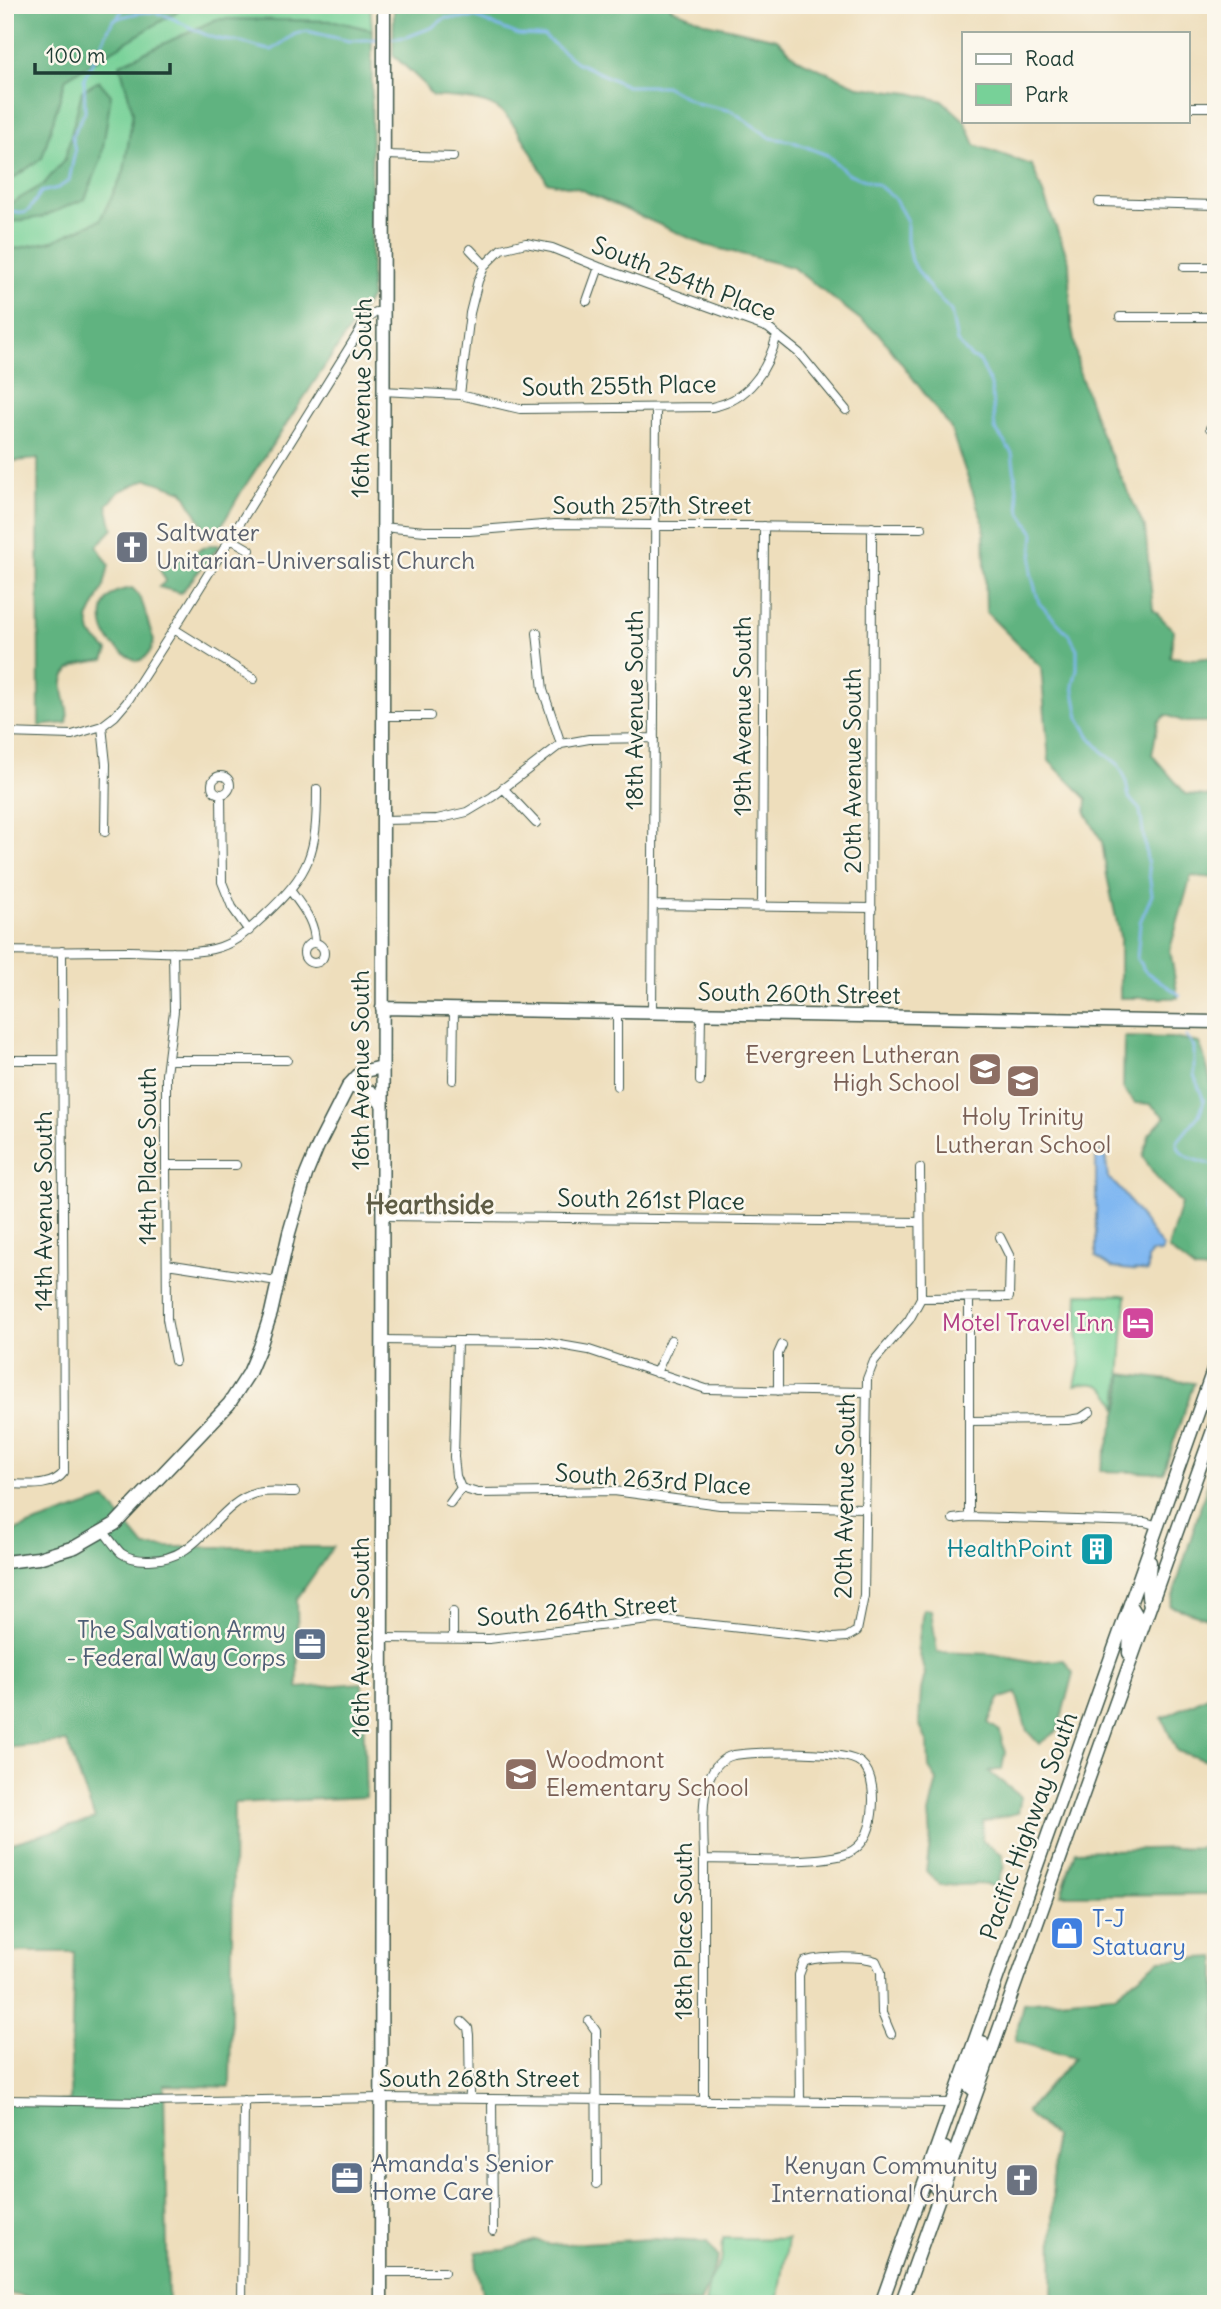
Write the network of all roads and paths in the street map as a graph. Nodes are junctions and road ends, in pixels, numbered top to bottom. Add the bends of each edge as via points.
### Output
1 (384, 5) edge
2 (1190, 107) edge
3 (1216, 107) edge
4 (384, 155) junction
5 (453, 157) dead end
6 (1099, 202) dead end
7 (1216, 205) edge
8 (470, 250) dead end
9 (485, 265) junction
10 (599, 267) junction
11 (1184, 267) dead end
12 (1216, 267) edge
13 (587, 301) dead end
14 (384, 312) junction
15 (1119, 317) dead end
16 (1216, 317) edge
17 (778, 335) junction
18 (382, 391) junction
19 (460, 395) junction
20 (656, 409) junction
21 (846, 410) dead end
22 (655, 525) junction
23 (764, 526) junction
24 (382, 527) junction
25 (873, 527) junction
26 (922, 528) dead end
27 (229, 538) junction
28 (250, 551) dead end
29 (173, 629) junction
30 (537, 633) dead end
31 (254, 679) dead end
32 (382, 716) junction
33 (429, 716) dead end
34 (102, 726) junction
35 (5, 733) edge
36 (654, 738) junction
37 (561, 744) junction
38 (503, 788) junction
39 (317, 789) dead end
40 (221, 794) dead end
41 (382, 820) junction
42 (536, 823) dead end
43 (106, 832) dead end
44 (289, 890) junction
45 (653, 905) junction
46 (762, 906) junction
47 (872, 908) junction
48 (249, 931) junction
49 (315, 943) dead end
50 (5, 951) edge
51 (62, 951) junction
52 (173, 951) junction
53 (382, 1008) junction
54 (454, 1009) junction
55 (617, 1012) junction
56 (652, 1012) junction
57 (701, 1013) junction
58 (871, 1016) junction
59 (1216, 1021) edge
60 (10, 1060) dead end
61 (62, 1060) junction
62 (168, 1060) junction
63 (287, 1060) dead end
64 (382, 1067) junction
65 (453, 1080) dead end
66 (700, 1081) dead end
67 (349, 1085) junction
68 (617, 1086) dead end
69 (382, 1104) junction
70 (166, 1165) junction
71 (236, 1165) dead end
72 (919, 1168) dead end
73 (382, 1216) junction
74 (920, 1222) junction
75 (1000, 1237) dead end
76 (167, 1264) junction
77 (278, 1281) junction
78 (922, 1298) junction
79 (970, 1298) junction
80 (382, 1340) junction
81 (671, 1340) dead end
82 (457, 1341) junction
83 (782, 1346) dead end
84 (175, 1360) dead end
85 (1216, 1362) edge
86 (656, 1373) junction
87 (778, 1391) junction
88 (866, 1392) junction
89 (1090, 1412) dead end
90 (969, 1422) junction
91 (1216, 1422) edge
92 (5, 1484) edge
93 (461, 1488) junction
94 (295, 1492) dead end
95 (450, 1503) dead end
96 (864, 1508) junction
97 (969, 1517) junction
98 (953, 1519) dead end
99 (1158, 1526) junction
100 (104, 1532) junction
101 (1152, 1544) junction
102 (5, 1562) edge
103 (1130, 1604) junction
104 (1150, 1606) junction
105 (453, 1612) dead end
106 (857, 1631) joint
107 (382, 1638) junction
108 (453, 1639) junction
109 (1128, 1667) junction
110 (704, 1858) junction
111 (990, 2000) junction
112 (589, 2021) dead end
113 (462, 2022) dead end
114 (891, 2034) dead end
115 (976, 2092) junction
116 (381, 2098) junction
117 (470, 2098) junction
118 (492, 2099) junction
119 (597, 2099) junction
120 (5, 2100) edge
121 (244, 2100) junction
122 (704, 2100) junction
123 (800, 2101) junction
124 (952, 2103) junction
125 (597, 2184) dead end
126 (931, 2220) junction
127 (493, 2231) dead end
128 (381, 2272) junction
129 (444, 2272) dead end
130 (242, 2304) edge
131 (381, 2304) edge
132 (881, 2304) edge
133 (901, 2304) edge

1 - 4 main road, 16th Avenue South
2 - 3 street
4 - 5 street
4 - 14 main road, 16th Avenue South
6 - 7 street
8 - 9 street
9 - 10 street, South 254th Place via 501,249 526,243
9 - 19 street via 470,313
10 - 13 street
10 - 17 street, South 254th Place via 741,317
11 - 12 street
14 - 18 main road, 16th Avenue South
14 - 27 street via 367,318
15 - 16 street
17 - 20 street, South 255th Place via 760,375 734,401 712,407
17 - 21 street, South 254th Place
18 - 19 street, South 255th Place
18 - 24 main road, 16th Avenue South
19 - 20 street, South 255th Place via 520,409
20 - 22 street, 18th Avenue South
22 - 23 street, South 257th Street
22 - 24 street, South 257th Street via 555,524 469,531
22 - 36 street, 18th Avenue South
23 - 25 street, South 257th Street
23 - 46 street, 19th Avenue South
24 - 32 main road, 16th Avenue South
25 - 26 street, South 257th Street
25 - 47 street, 20th Avenue South
27 - 28 street
27 - 29 street
29 - 31 street
29 - 34 street via 127,702
30 - 37 street via 543,691
32 - 33 street
32 - 41 main road, 16th Avenue South
34 - 35 street via 72,735
34 - 43 street
36 - 37 street
36 - 45 street, 18th Avenue South
37 - 38 street
38 - 41 street via 457,816
38 - 42 street
39 - 44 street via 312,852
40 - 48 street via 222,881 228,900
41 - 53 main road, 16th Avenue South
44 - 48 street
44 - 49 street via 310,918
45 - 46 street
45 - 56 street, 18th Avenue South
46 - 47 street
47 - 58 street, 20th Avenue South
48 - 52 street via 220,947
50 - 51 street
51 - 52 street
51 - 61 street, 14th Avenue South
52 - 62 street, 14th Place South via 174,1011
53 - 54 main road, South 260th Street
53 - 64 main road, 16th Avenue South
54 - 55 main road, South 260th Street
54 - 65 street
55 - 56 main road, South 260th Street
55 - 68 street
56 - 57 main road, South 260th Street
57 - 58 main road, South 260th Street
57 - 66 street
58 - 59 main road, South 260th Street
60 - 61 street
61 - 92 street, 14th Avenue South via 64,1472 51,1482
62 - 63 street
62 - 70 street, 14th Place South
64 - 67 main road via 361,1072
64 - 69 main road, 16th Avenue South
67 - 69 main road via 371,1092
67 - 77 main road via 306,1175
69 - 73 main road, 16th Avenue South
70 - 71 street
70 - 76 street, 14th Place South
72 - 74 street
73 - 74 street, South 261st Place
73 - 80 main road, 16th Avenue South
74 - 78 street
75 - 79 street via 1010,1256 1009,1297
76 - 77 street
76 - 84 street, 14th Place South via 169,1333
77 - 100 main road via 260,1347 239,1391 218,1419
78 - 79 street
78 - 88 street, 20th Avenue South via 874,1361
79 - 90 street
80 - 82 street
80 - 107 main road, 16th Avenue South
81 - 86 street
82 - 86 street via 568,1345
82 - 93 street via 454,1457
83 - 87 street
85 - 99 main road, Pacific Highway South
86 - 87 street via 706,1389
87 - 88 street
88 - 96 street, 20th Avenue South
89 - 90 street via 1068,1420
90 - 97 street
91 - 104 main road, Pacific Highway South
93 - 95 street
93 - 96 street, South 263rd Place via 478,1493 614,1492 720,1506
94 - 100 street via 256,1493 222,1517 191,1548 171,1558 136,1559 122,1553
96 - 106 street, 20th Avenue South via 864,1596
97 - 98 street
97 - 99 street
99 - 101 main road, Pacific Highway South
100 - 102 main road via 60,1552
101 - 103 main road, Pacific Highway South
101 - 104 main road via 1145,1591
103 - 109 main road via 1136,1614
103 - 111 main road, Pacific Highway South
104 - 109 main road, Pacific Highway South
105 - 108 street
106 - 108 street, South 264th Street via 833,1638 658,1619
107 - 108 street, South 264th Street
107 - 116 main road, 16th Avenue South
109 - 115 main road, Pacific Highway South
110 - 110 street, 18th Place South via 705,1796 716,1764 730,1756 749,1754 830,1755 862,1764 870,1780 873,1805 869,1828 860,1845 845,1854 828,1858
110 - 122 street, 18th Place South
111 - 115 main road via 969,2086
111 - 124 main road, Pacific Highway South
112 - 119 street via 596,2031
113 - 117 street via 469,2035
114 - 123 street via 882,2013 881,1972 876,1961 816,1958 804,1962 799,1975
115 - 126 main road, Pacific Highway South
116 - 117 street, South 268th Street
116 - 121 street, South 268th Street
116 - 128 main road, 16th Avenue South
117 - 118 street, South 268th Street
118 - 119 street, South 268th Street
118 - 127 street
119 - 122 street, South 268th Street
119 - 125 street
120 - 121 street, South 268th Street
121 - 130 street
122 - 123 street, South 268th Street
123 - 124 street, South 268th Street
124 - 126 main road via 957,2110 940,2160
124 - 132 main road, Pacific Highway South
126 - 133 main road, Pacific Highway South
128 - 129 street
128 - 131 main road, 16th Avenue South

